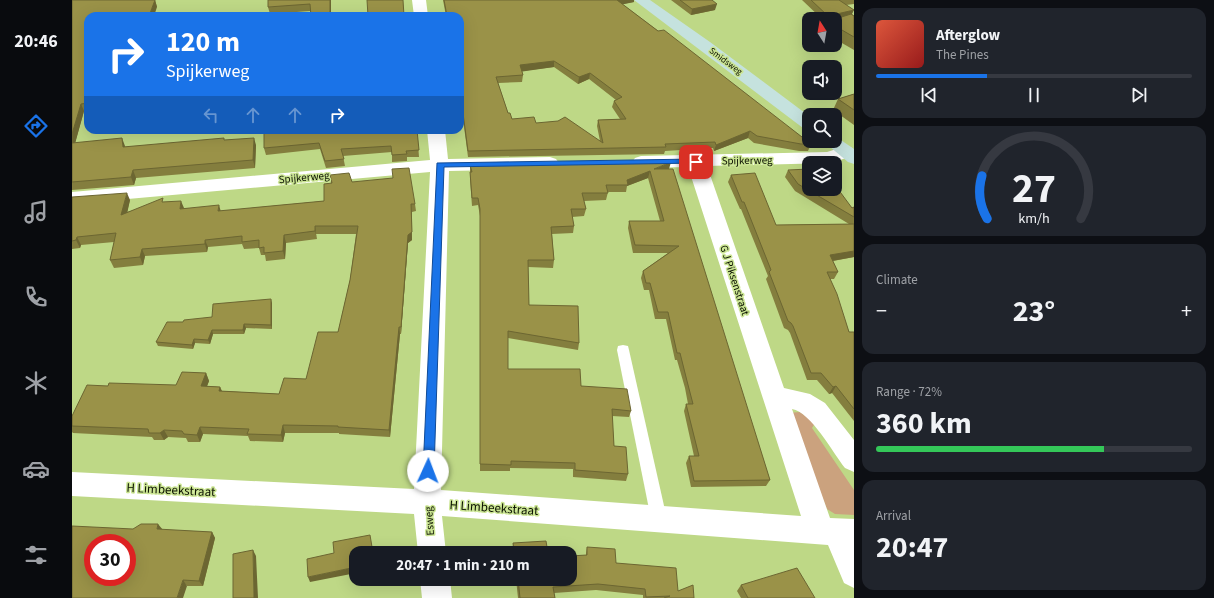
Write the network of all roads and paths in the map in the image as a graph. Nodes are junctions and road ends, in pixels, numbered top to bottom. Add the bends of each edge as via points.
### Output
1 (419, 0) edge
2 (641, 0) edge
3 (420, 12) edge
4 (802, 119) edge
5 (436, 134) edge
6 (841, 148) edge
7 (850, 155) edge
8 (623, 162) edge
9 (696, 162) junction
10 (568, 163) edge
11 (440, 165) junction
12 (72, 198) edge
13 (623, 350) dead end
14 (774, 398) junction
15 (854, 460) edge
16 (72, 484) edge
17 (427, 502) junction
18 (659, 519) junction
19 (837, 532) edge
20 (431, 546) edge
21 (854, 573) edge
22 (436, 586) edge
23 (437, 598) edge

1 - 3 street
2 - 4 main road, Smidsweg via 711,49
5 - 11 street, Esweg
6 - 7 main road
7 - 9 street, Spijkerweg via 829,158
8 - 9 street, Spijkerweg
9 - 14 street, G J Piksenstraat
10 - 11 street, Spijkerweg
11 - 12 street, Spijkerweg
11 - 17 street, Esweg
13 - 18 lane
14 - 15 street via 810,403
14 - 19 street, G J Piksenstraat
16 - 17 street, H Limbeekstraat
17 - 18 street, H Limbeekstraat
17 - 20 street, Esweg
18 - 19 street, H Limbeekstraat
19 - 21 street, G J Piksenstraat
22 - 23 street

